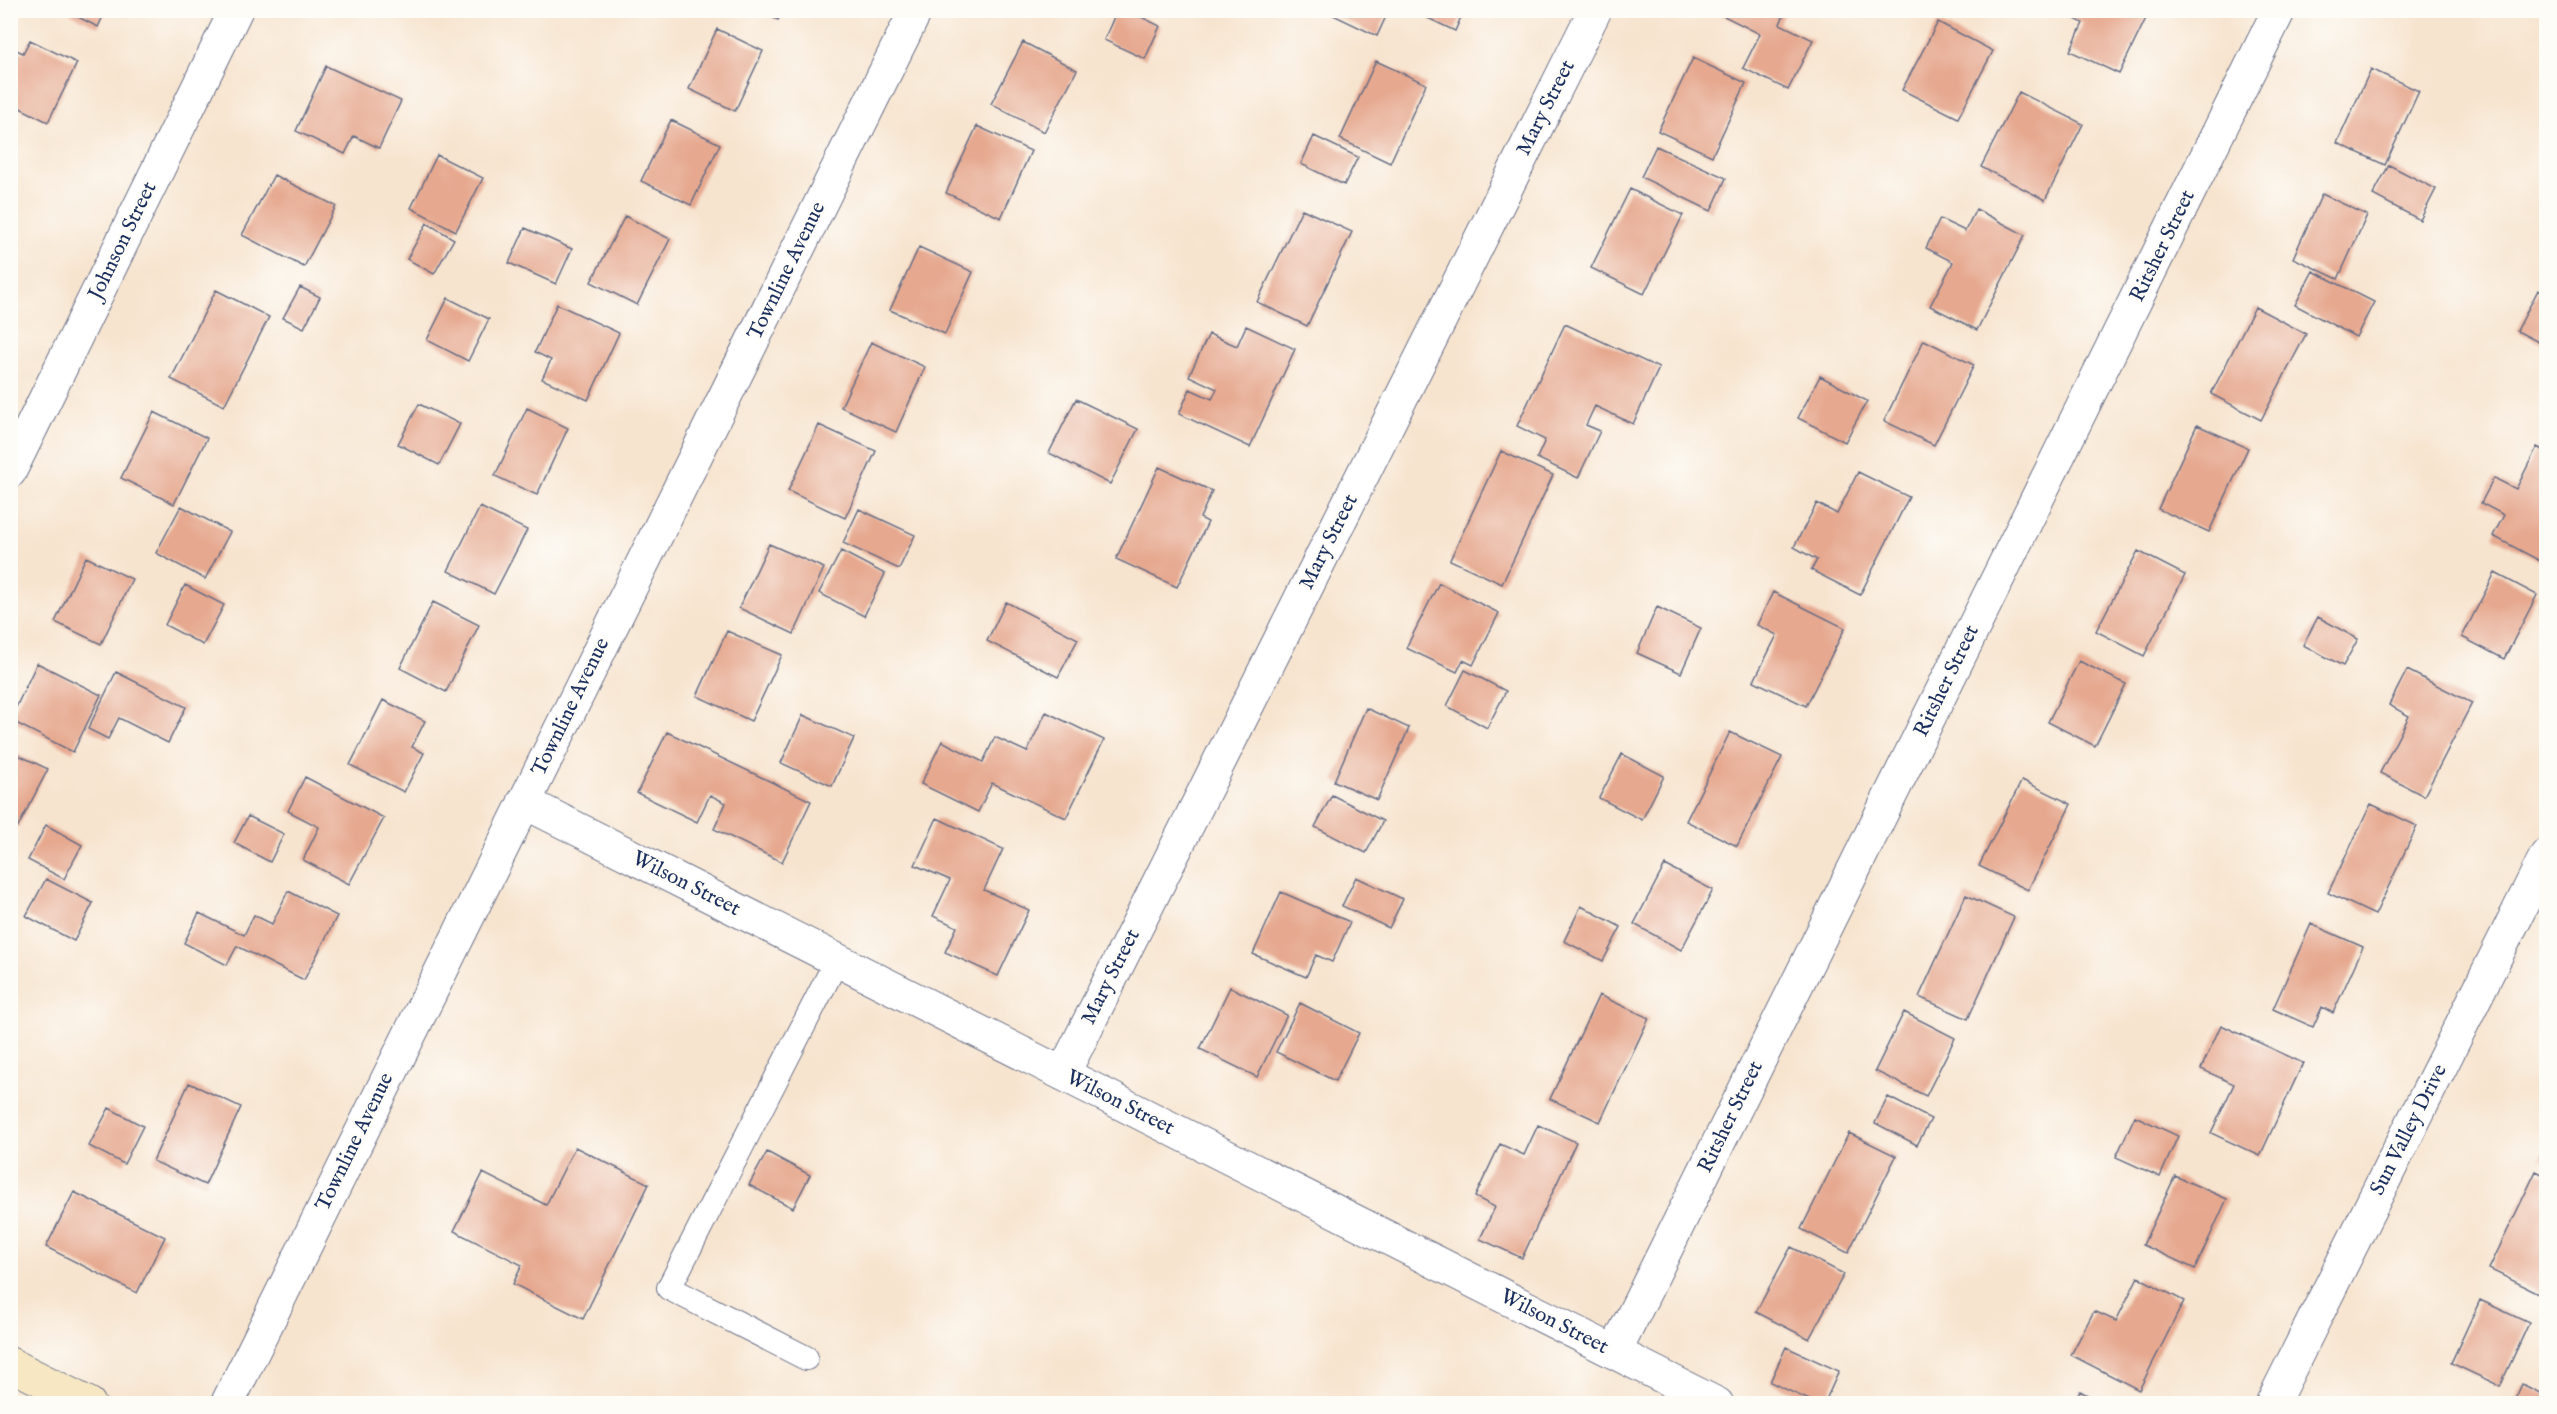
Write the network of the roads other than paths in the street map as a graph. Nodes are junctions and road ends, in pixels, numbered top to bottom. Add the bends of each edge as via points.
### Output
1 (236, 10) edge
2 (916, 10) edge
3 (1595, 10) edge
4 (2279, 10) edge
5 (10, 471) edge
6 (524, 802) junction
7 (2547, 856) edge
8 (837, 960) junction
9 (1063, 1074) junction
10 (1615, 1352) junction
11 (806, 1358) dead end
12 (10, 1364) edge
13 (89, 1404) edge
14 (226, 1404) edge
15 (1717, 1404) edge
16 (2272, 1404) edge

1 - 5 street, Johnson Street
2 - 6 street, Townline Avenue
3 - 9 street, Mary Street
4 - 10 street, Ritsher Street
6 - 8 street, Wilson Street
6 - 14 street, Townline Avenue
7 - 16 street, Sun Valley Drive
8 - 9 street, Wilson Street
8 - 11 lane via 669,1288
9 - 10 street, Wilson Street
10 - 15 street, Wilson Street
12 - 13 street

